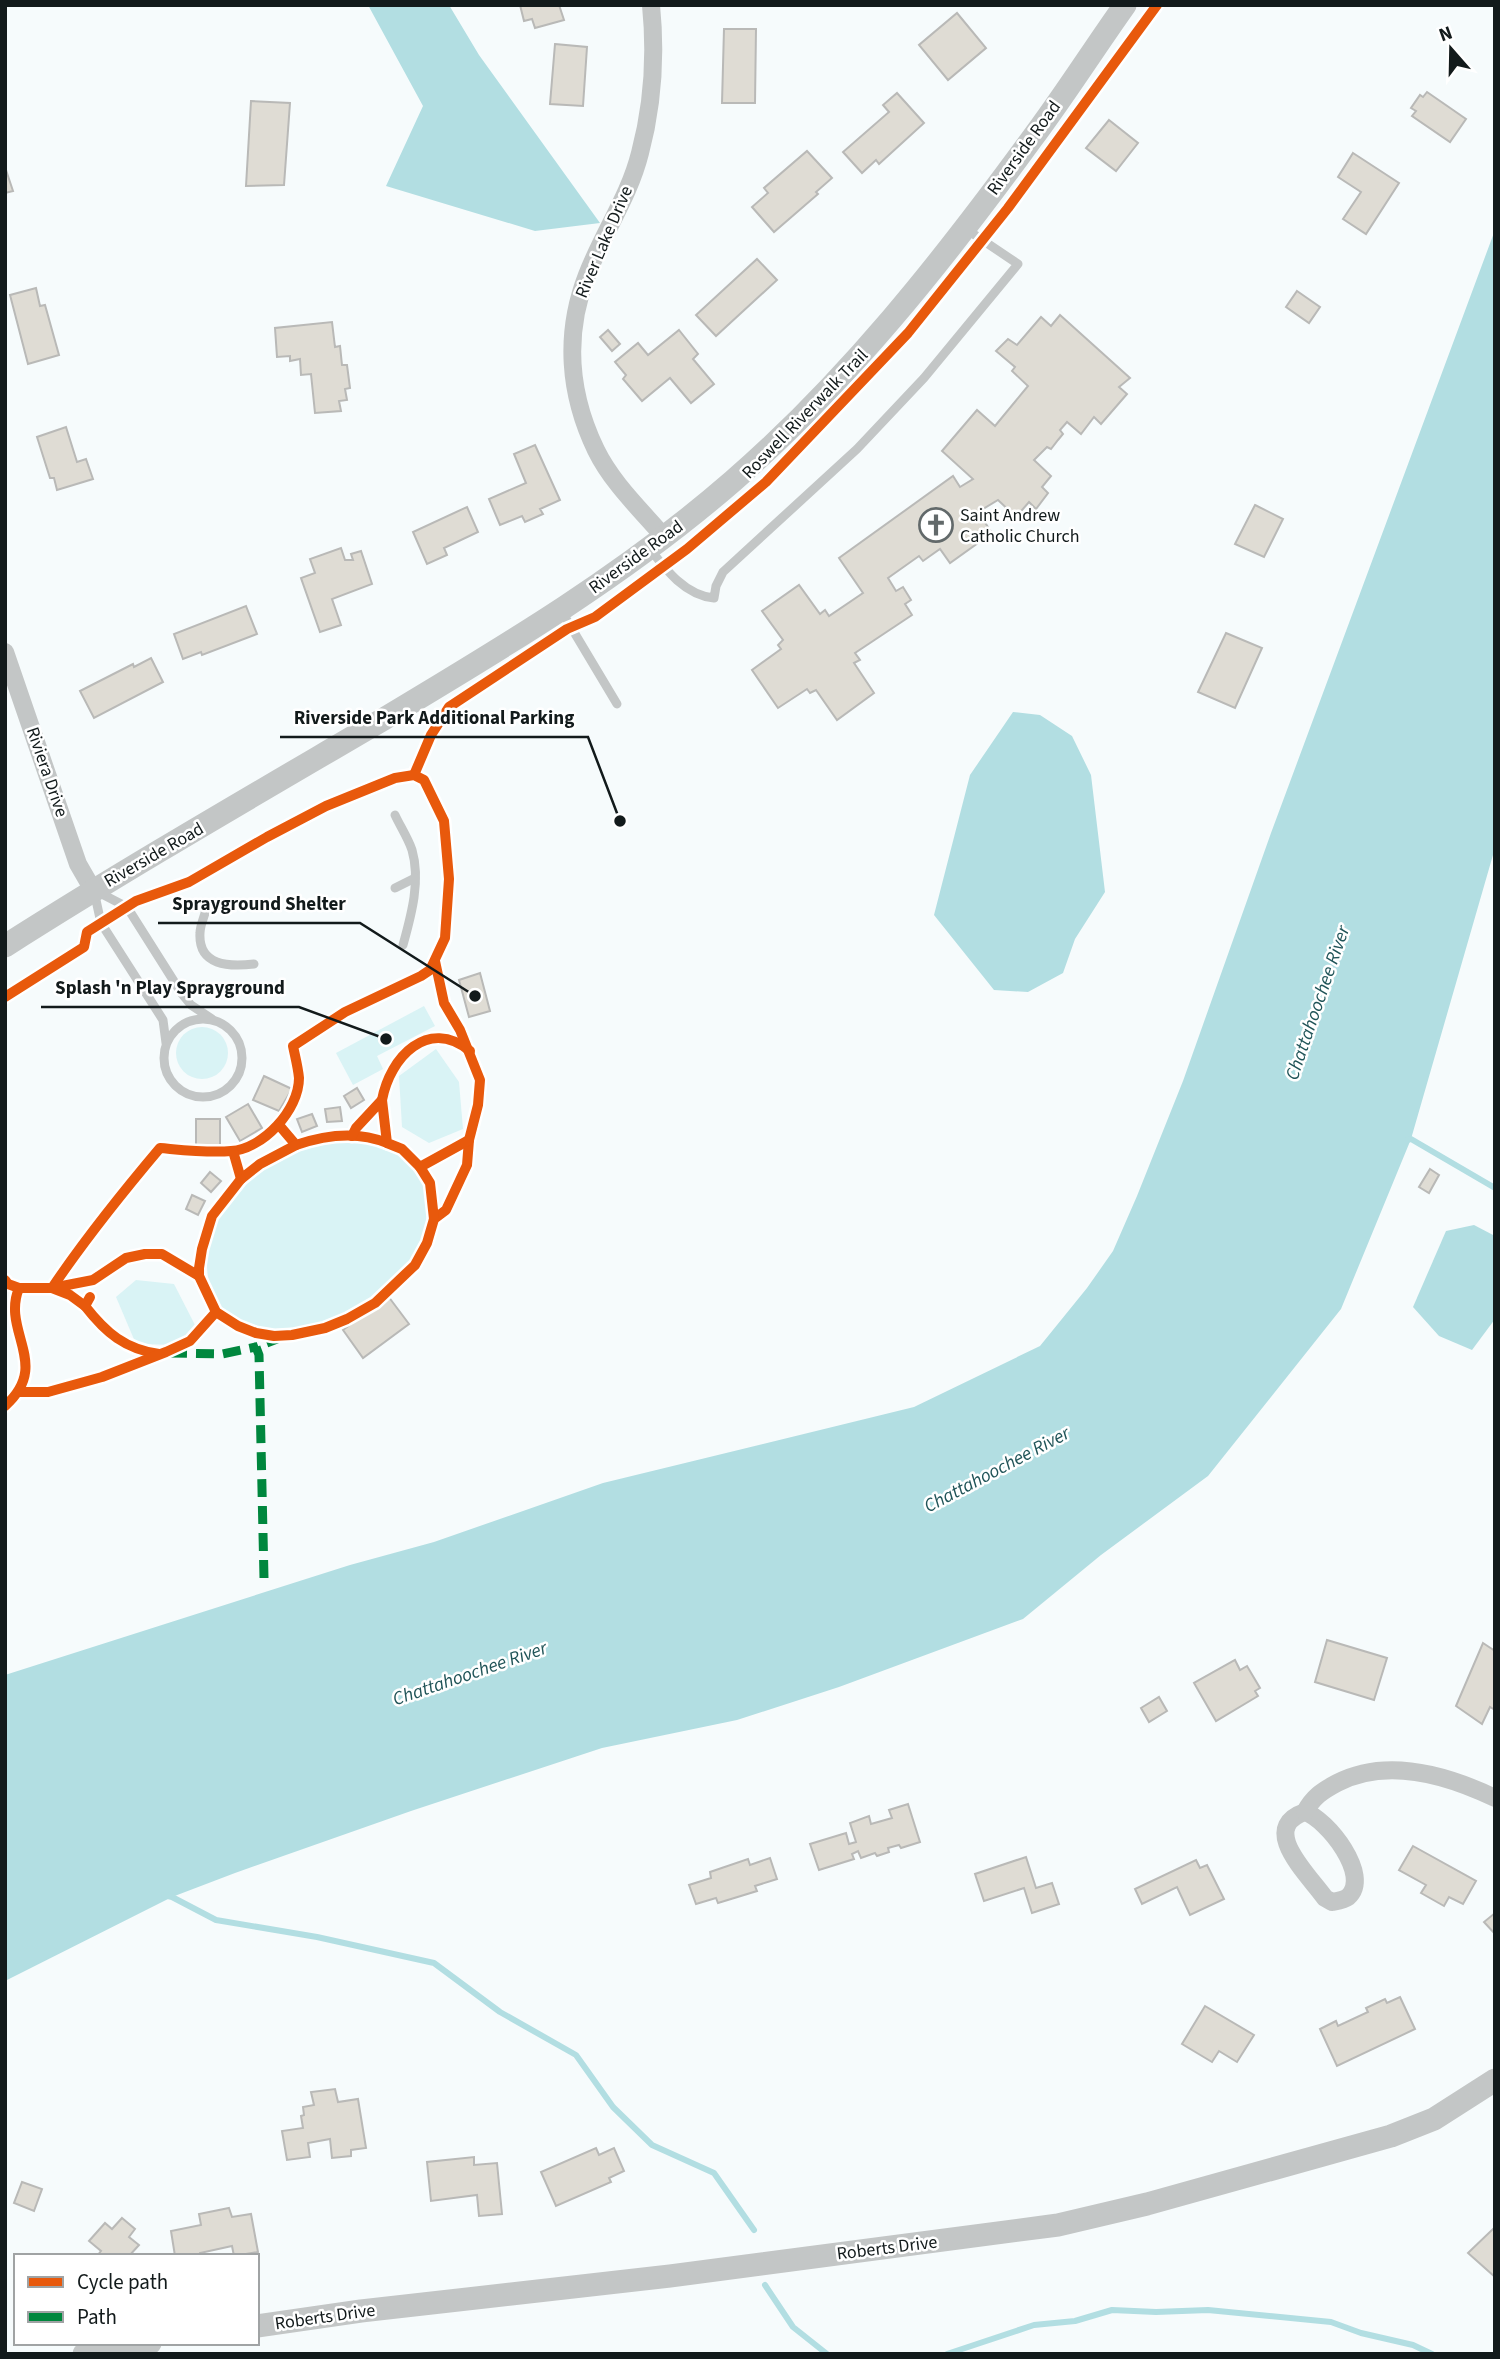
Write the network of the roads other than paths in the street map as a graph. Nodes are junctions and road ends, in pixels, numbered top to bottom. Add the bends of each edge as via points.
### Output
1 (651, 5) edge
2 (1125, 5) edge
3 (965, 228) junction
4 (657, 544) junction
5 (561, 610) junction
6 (5, 652) edge
7 (617, 704) dead end
8 (395, 814) dead end
9 (415, 878) junction
10 (396, 888) dead end
11 (93, 890) junction
12 (206, 911) dead end
13 (403, 945) dead end
14 (5, 946) edge
15 (254, 964) dead end
16 (215, 1020) junction
17 (166, 1046) junction
18 (1495, 1798) edge
19 (1305, 1812) junction
20 (1495, 2080) edge
21 (259, 2326) edge
22 (138, 2345) edge
23 (84, 2354) edge

1 - 4 street, River Lake Drive via 652,98 640,155 587,274 571,342 582,418 598,453
2 - 3 street, Riverside Road
3 - 4 street, Riverside Road via 897,313 805,413 735,480
3 - 4 lane via 1018,264 924,378 857,449 723,572 714,598 687,588 671,575
4 - 5 street, Riverside Road
5 - 7 lane
5 - 11 street, Riverside Road
6 - 11 street, Riviera Drive via 78,864
8 - 9 lane via 412,851
9 - 10 lane
9 - 13 lane
11 - 14 street, Riverside Road
11 - 16 lane via 127,907 182,994
11 - 17 lane via 101,923 163,1020
12 - 15 lane via 200,932 202,950 215,962 232,967
16 - 17 lane via 183,1024
16 - 17 lane via 229,1028 243,1058 231,1086 218,1094 187,1094 172,1082 164,1060
18 - 19 street via 1416,1771 1377,1770 1321,1791
19 - 19 street via 1323,1822 1342,1846 1356,1875 1347,1898 1332,1902 1325,1898 1285,1843 1288,1821
20 - 21 street, Roberts Drive via 1434,2119 1391,2136 1058,2225
22 - 23 street

